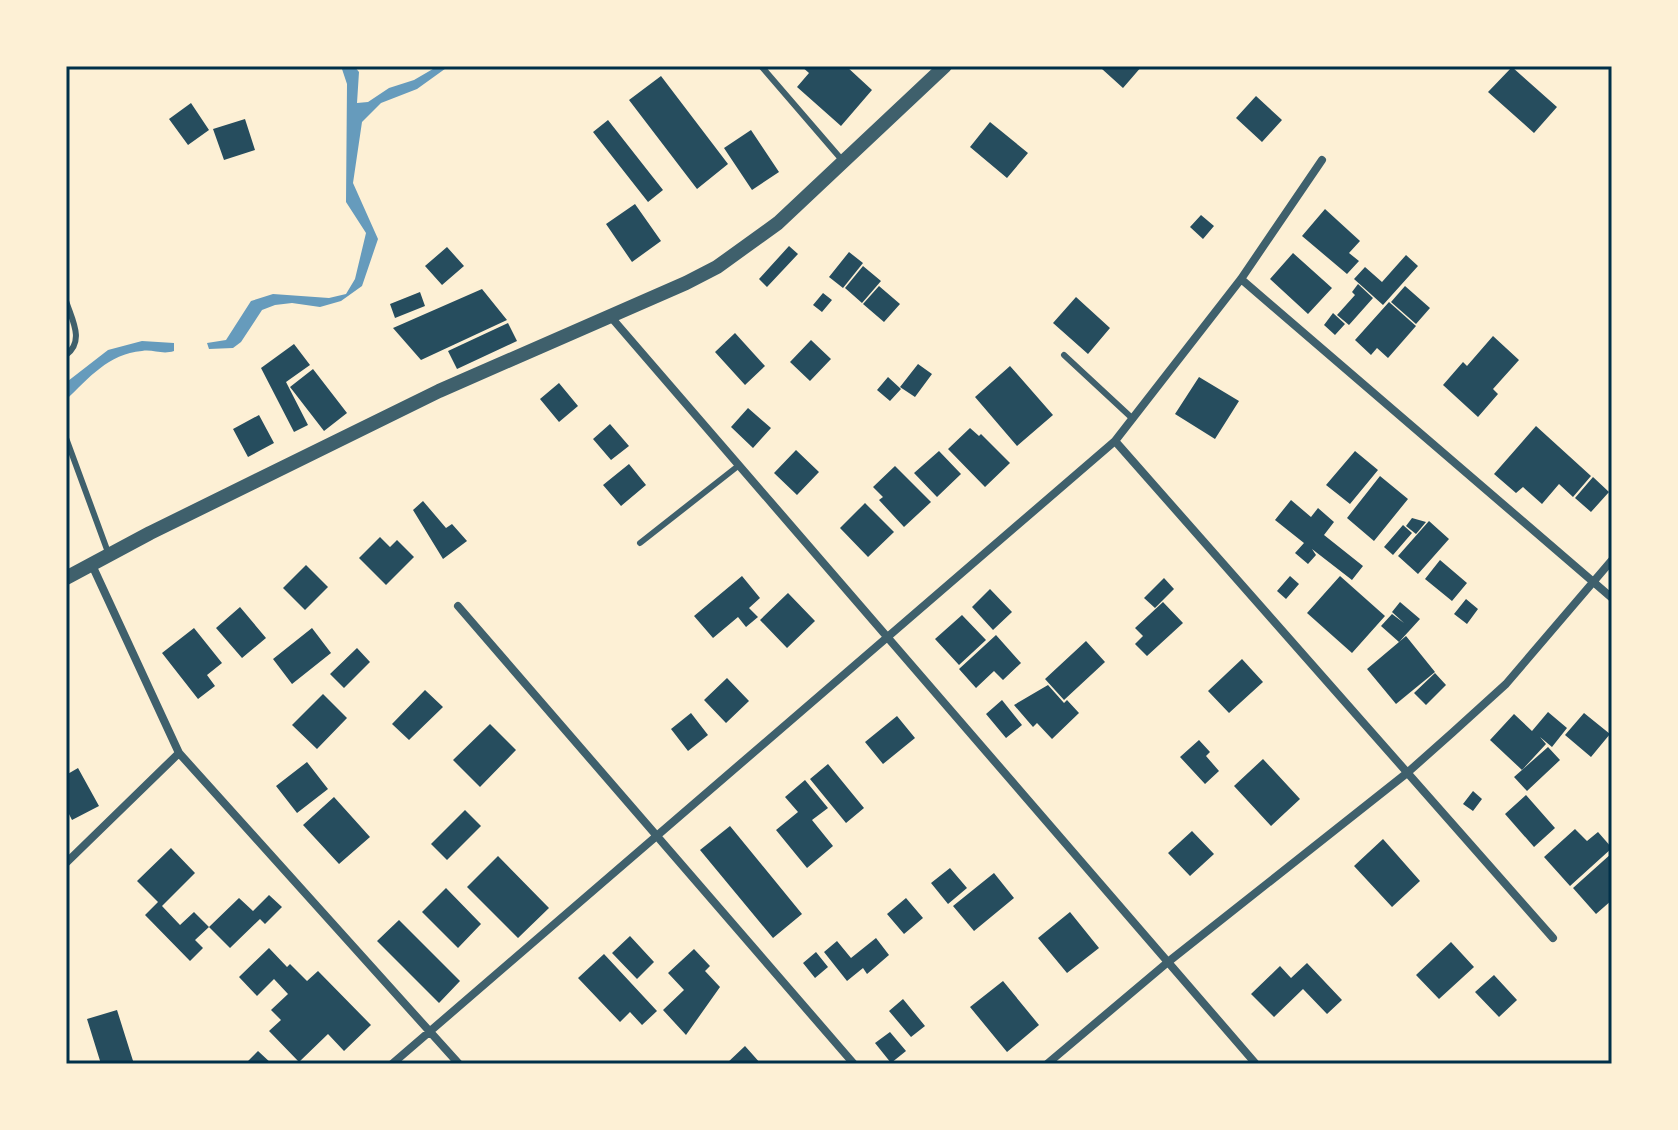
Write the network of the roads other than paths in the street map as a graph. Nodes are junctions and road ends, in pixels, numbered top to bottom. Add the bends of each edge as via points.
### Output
1 (761, 66) edge
2 (945, 66) edge
3 (1322, 160) dead end
4 (843, 161) junction
5 (1241, 279) junction
6 (66, 301) edge
7 (610, 316) junction
8 (66, 355) edge
9 (1064, 355) dead end
10 (1133, 419) junction
11 (66, 438) edge
12 (1115, 441) junction
13 (738, 466) junction
14 (640, 543) dead end
15 (109, 555) junction
16 (1612, 560) edge
17 (92, 565) junction
18 (66, 578) edge
19 (1593, 582) junction
20 (1612, 598) edge
21 (458, 606) dead end
22 (888, 637) junction
23 (179, 753) junction
24 (1407, 773) junction
25 (657, 836) junction
26 (66, 863) edge
27 (1553, 938) dead end
28 (1168, 962) junction
29 (430, 1031) junction
30 (392, 1064) edge
31 (459, 1064) edge
32 (854, 1064) edge
33 (1047, 1064) edge
34 (1256, 1064) edge

1 - 4 lane
2 - 4 street
3 - 5 street
4 - 7 street via 746,248 686,283
5 - 10 street
5 - 19 street
6 - 8 lane via 78,335
7 - 13 street
7 - 15 street via 427,397
9 - 10 lane
10 - 12 street
11 - 15 lane
12 - 22 street
12 - 24 street
13 - 14 lane
13 - 22 street
15 - 17 street
16 - 19 street
17 - 18 street
17 - 23 street
19 - 20 street
19 - 24 street via 1506,684
21 - 25 street
22 - 25 street
22 - 28 street
23 - 26 street
23 - 29 street
24 - 27 street
24 - 28 street
25 - 29 street
25 - 32 street
28 - 33 street
28 - 34 street
29 - 30 street
29 - 31 street

